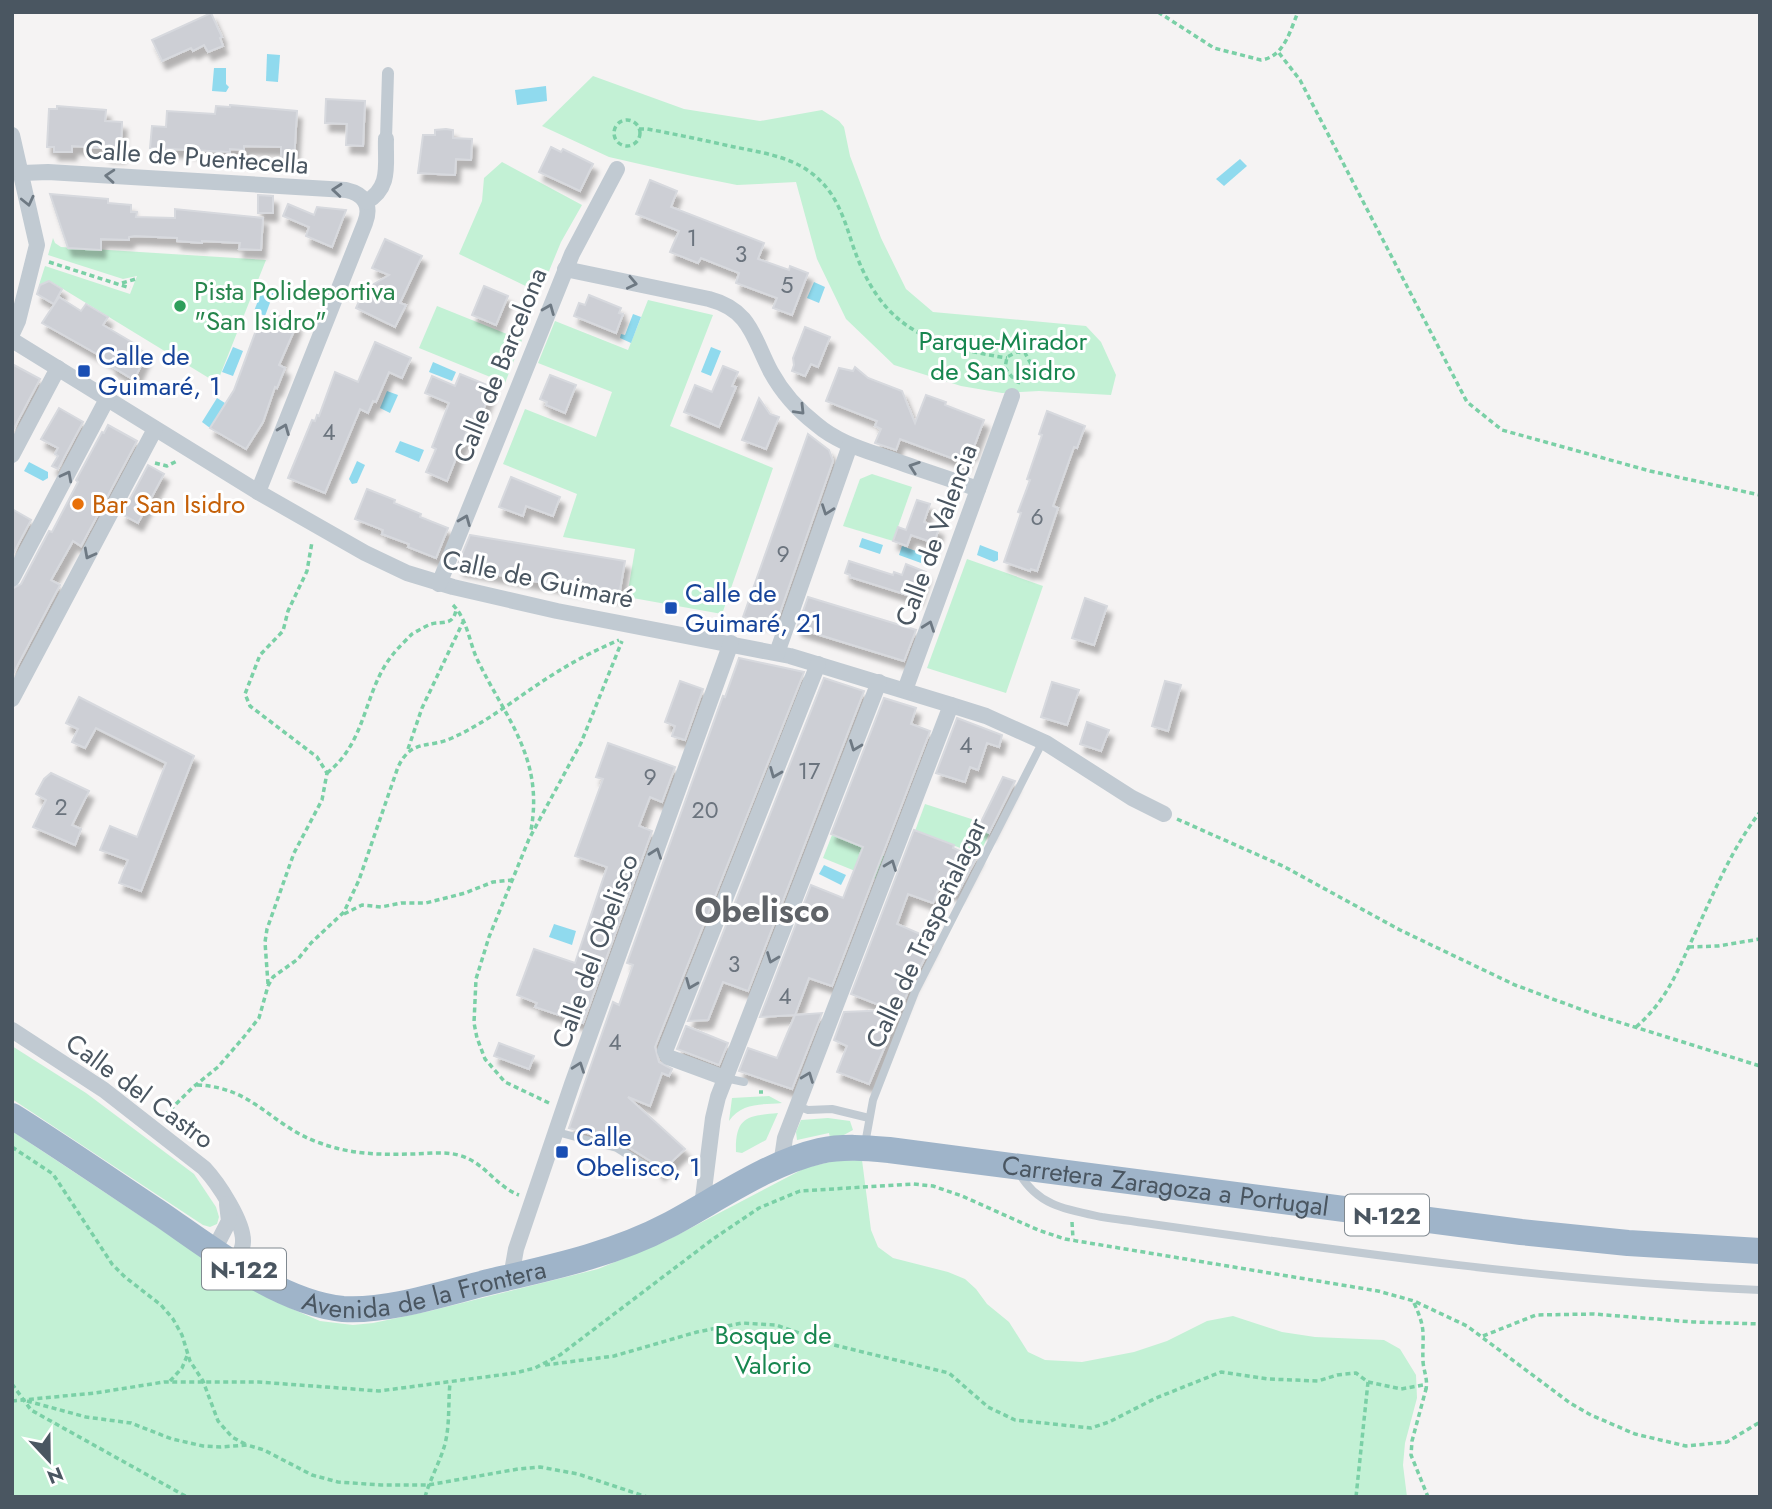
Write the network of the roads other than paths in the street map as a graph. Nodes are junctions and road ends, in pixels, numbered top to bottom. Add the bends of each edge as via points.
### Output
1 (388, 73) dead end
2 (12, 135) edge
3 (386, 139) joint
4 (617, 169) dead end
5 (22, 173) junction
6 (366, 202) junction
7 (565, 270) junction
8 (12, 334) edge
9 (12, 340) edge
10 (58, 368) junction
11 (1012, 396) dead end
12 (107, 399) junction
13 (155, 429) junction
14 (850, 445) junction
15 (12, 455) edge
16 (978, 489) junction
17 (258, 492) junction
18 (12, 579) edge
19 (439, 584) junction
20 (732, 643) junction
21 (777, 653) junction
22 (818, 664) junction
23 (879, 682) junction
24 (905, 690) junction
25 (12, 699) edge
26 (951, 705) junction
27 (1043, 741) junction
28 (1164, 814) road end
29 (12, 1030) edge
30 (725, 1078) junction
31 (744, 1082) dead end
32 (797, 1106) junction
33 (12, 1116) edge
34 (869, 1118) junction
35 (557, 1132) junction
36 (865, 1148) junction
37 (782, 1165) junction
38 (1016, 1167) junction
39 (649, 1168) dead end
40 (226, 1202) junction
41 (702, 1206) junction
42 (1760, 1251) edge
43 (224, 1257) junction
44 (511, 1277) junction
45 (1760, 1290) edge

1 - 3 street
2 - 5 street
3 - 6 street via 383,186
4 - 7 street, Calle de Barcelona
6 -> 5 street, Calle de Puentecella via 346,190
5 -> 8 street via 37,244
17 -> 6 street via 368,217
7 -> 14 street via 709,299 733,309 751,328 769,369 794,405 820,428
19 -> 7 street, Calle de Barcelona
9 - 10 street, Calle de Guimaré
10 - 12 street, Calle de Guimaré
10 - 15 street
11 - 16 street, Calle de Valencia
12 - 13 street, Calle de Guimaré
18 -> 12 street
13 - 17 street, Calle de Guimaré
13 -> 25 street
16 -> 14 street
14 -> 21 street
24 -> 16 street, Calle de Valencia
17 - 19 street, Calle de Guimaré via 380,561
19 - 20 street, Calle de Guimaré via 624,631
20 - 21 street, Calle de Guimaré
35 -> 20 street, Calle del Obelisco
21 - 22 street, Calle de Guimaré
22 - 23 street, Calle de Guimaré
22 -> 30 street via 665,1051 668,1057
23 - 24 street, Calle de Guimaré
23 -> 30 street
24 - 26 street, Calle de Guimaré
26 - 27 street, Calle de Guimaré
32 -> 26 street
27 - 28 street, Calle de Guimaré
27 - 34 lane, Calle de Traspeñalagar via 915,992
29 - 40 street, Calle del Castro via 95,1084 204,1168
30 - 31 lane
30 - 41 street via 714,1112
32 - 34 lane
32 - 37 street via 783,1144
33 - 43 highway, Avenida de la Frontera / N-122
34 - 36 lane, Calle de Traspeñalagar
35 - 39 lane via 617,1148
35 - 44 street, Calle del Obelisco via 516,1249
36 - 37 highway, Avenida de la Frontera / N-122 via 821,1151
36 - 38 highway, Carretera Zaragoza a Portugal / N-122
37 - 41 highway, Avenida de la Frontera / N-122
38 - 42 highway, Carretera Zaragoza a Portugal / N-122 via 1576,1238
38 - 45 lane via 1041,1199 1102,1217 1478,1269
40 - 43 street via 229,1221
40 - 43 street, Calle del Castro via 237,1219 243,1245
41 - 44 highway, Avenida de la Frontera / N-122 via 620,1247
43 - 44 highway, Avenida de la Frontera / N-122 via 303,1299 346,1309 397,1304

